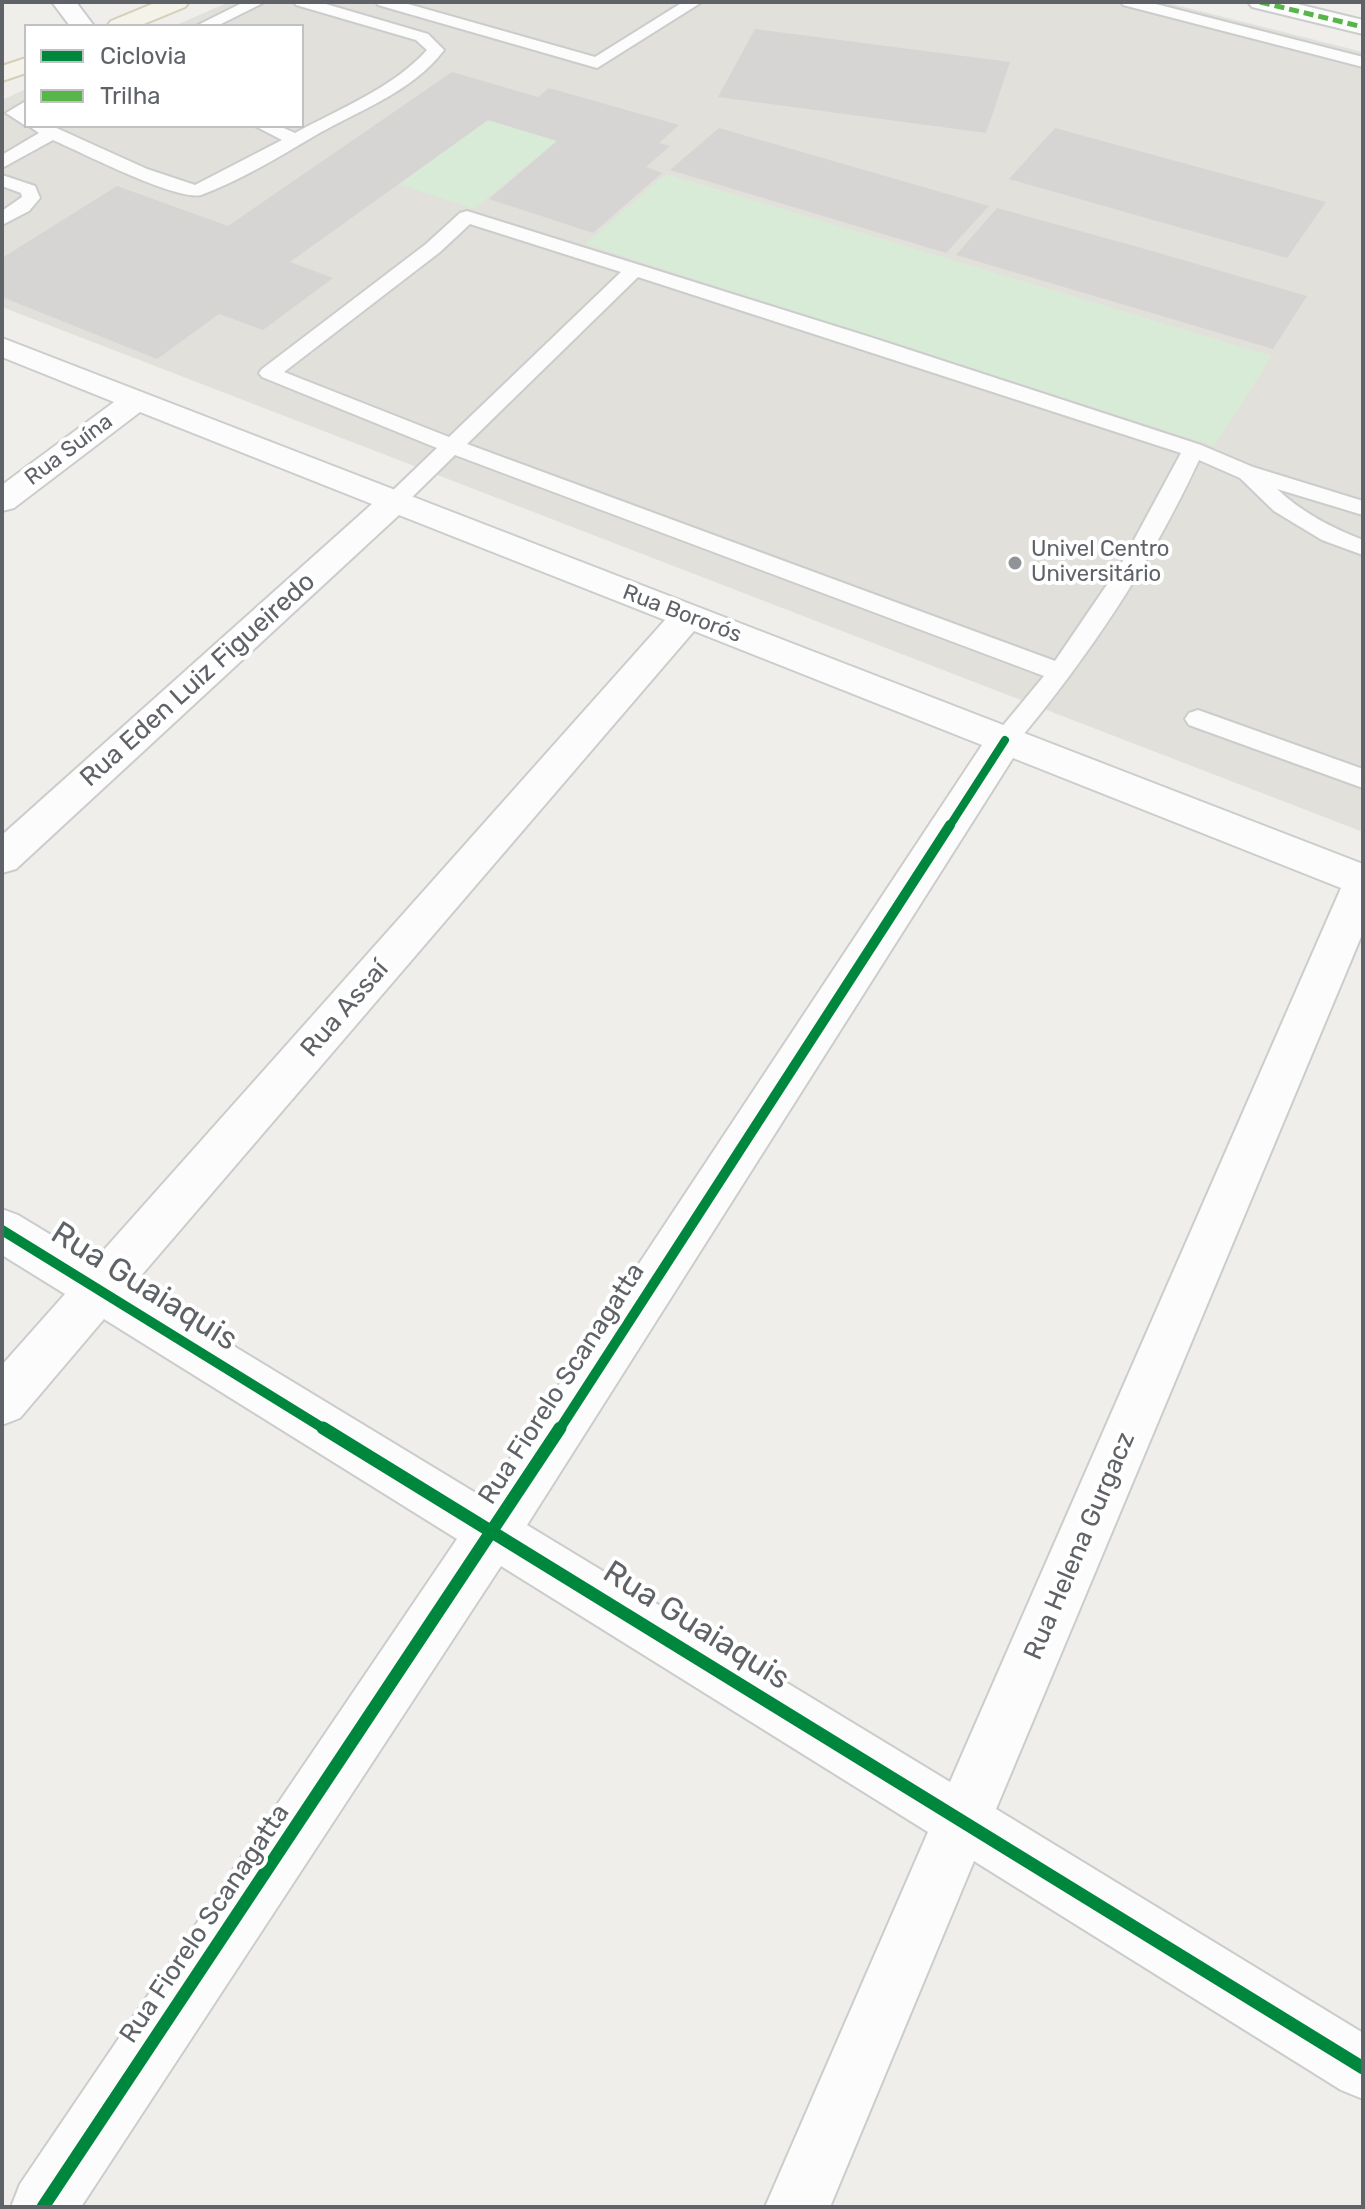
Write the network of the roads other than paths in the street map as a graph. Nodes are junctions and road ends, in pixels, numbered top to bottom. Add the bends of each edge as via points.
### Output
1 (64, 2) edge
2 (177, 2) edge
3 (257, 2) edge
4 (302, 2) edge
5 (1129, 2) edge
6 (1260, 2) edge
7 (393, 4) edge
8 (328, 5) edge
9 (690, 5) edge
10 (372, 23) junction
11 (80, 24) edge
12 (124, 24) edge
13 (208, 24) edge
14 (1363, 27) edge
15 (1363, 62) edge
16 (24, 66) edge
17 (2, 74) edge
18 (24, 107) edge
19 (24, 120) edge
20 (269, 128) edge
21 (45, 129) edge
22 (298, 140) junction
23 (2, 143) edge
24 (23, 150) junction
25 (2, 163) edge
26 (2, 180) edge
27 (2, 219) edge
28 (634, 270) junction
29 (2, 347) edge
30 (136, 400) junction
31 (452, 446) junction
32 (1193, 450) junction
33 (1248, 473) junction
34 (1296, 487) junction
35 (2, 501) edge
36 (395, 501) junction
37 (1282, 506) junction
38 (1363, 508) edge
39 (1363, 548) edge
40 (688, 616) junction
41 (1059, 672) junction
42 (1198, 719) dead end
43 (1005, 740) junction
44 (1363, 779) edge
45 (2, 858) edge
46 (1363, 882) edge
47 (2, 1230) edge
48 (99, 1290) junction
49 (2, 1401) edge
50 (493, 1531) junction
51 (962, 1821) junction
52 (1363, 2068) edge
53 (43, 2207) edge
54 (797, 2207) edge

1 - 11 street
2 - 12 main road
3 - 13 lane
4 - 8 lane
5 - 15 lane
6 - 14 street
7 - 9 lane via 597,63
7 - 10 lane
8 - 10 lane
10 - 22 lane via 415,35 436,50 420,68
16 - 17 main road
18 - 19 lane via 15,113
20 - 22 lane
21 - 22 lane via 195,191
21 - 24 lane
23 - 24 lane
24 - 25 lane
26 - 27 lane via 29,190 31,198
28 - 31 lane
28 - 31 lane via 467,217 269,373
28 - 32 lane
29 - 30 street, Rua Bororós
30 - 35 street, Rua Suína
30 - 36 street, Rua Bororós
31 - 36 lane
31 - 41 lane
32 - 33 lane
32 - 41 lane via 1126,572
33 - 34 lane
33 - 37 lane
34 - 37 lane
34 - 38 lane
36 - 40 street, Rua Bororós
36 - 45 street, Rua Eden Luiz Figueiredo
37 - 39 lane
40 - 43 street, Rua Bororós
40 - 48 street, Rua Assaí
41 - 43 lane
42 - 44 lane
43 - 46 street, Rua Bororós
43 - 50 street, Rua Fiorelo Scanagatta
46 - 51 street, Rua Helena Gurgacz
47 - 48 street, Rua Guaiaquis
48 - 49 street, Rua Assaí
48 - 50 street, Rua Guaiaquis
50 - 51 street, Rua Guaiaquis
50 - 53 street, Rua Fiorelo Scanagatta
51 - 52 street, Rua Guaiaquis
51 - 54 street, Rua Helena Gurgacz

